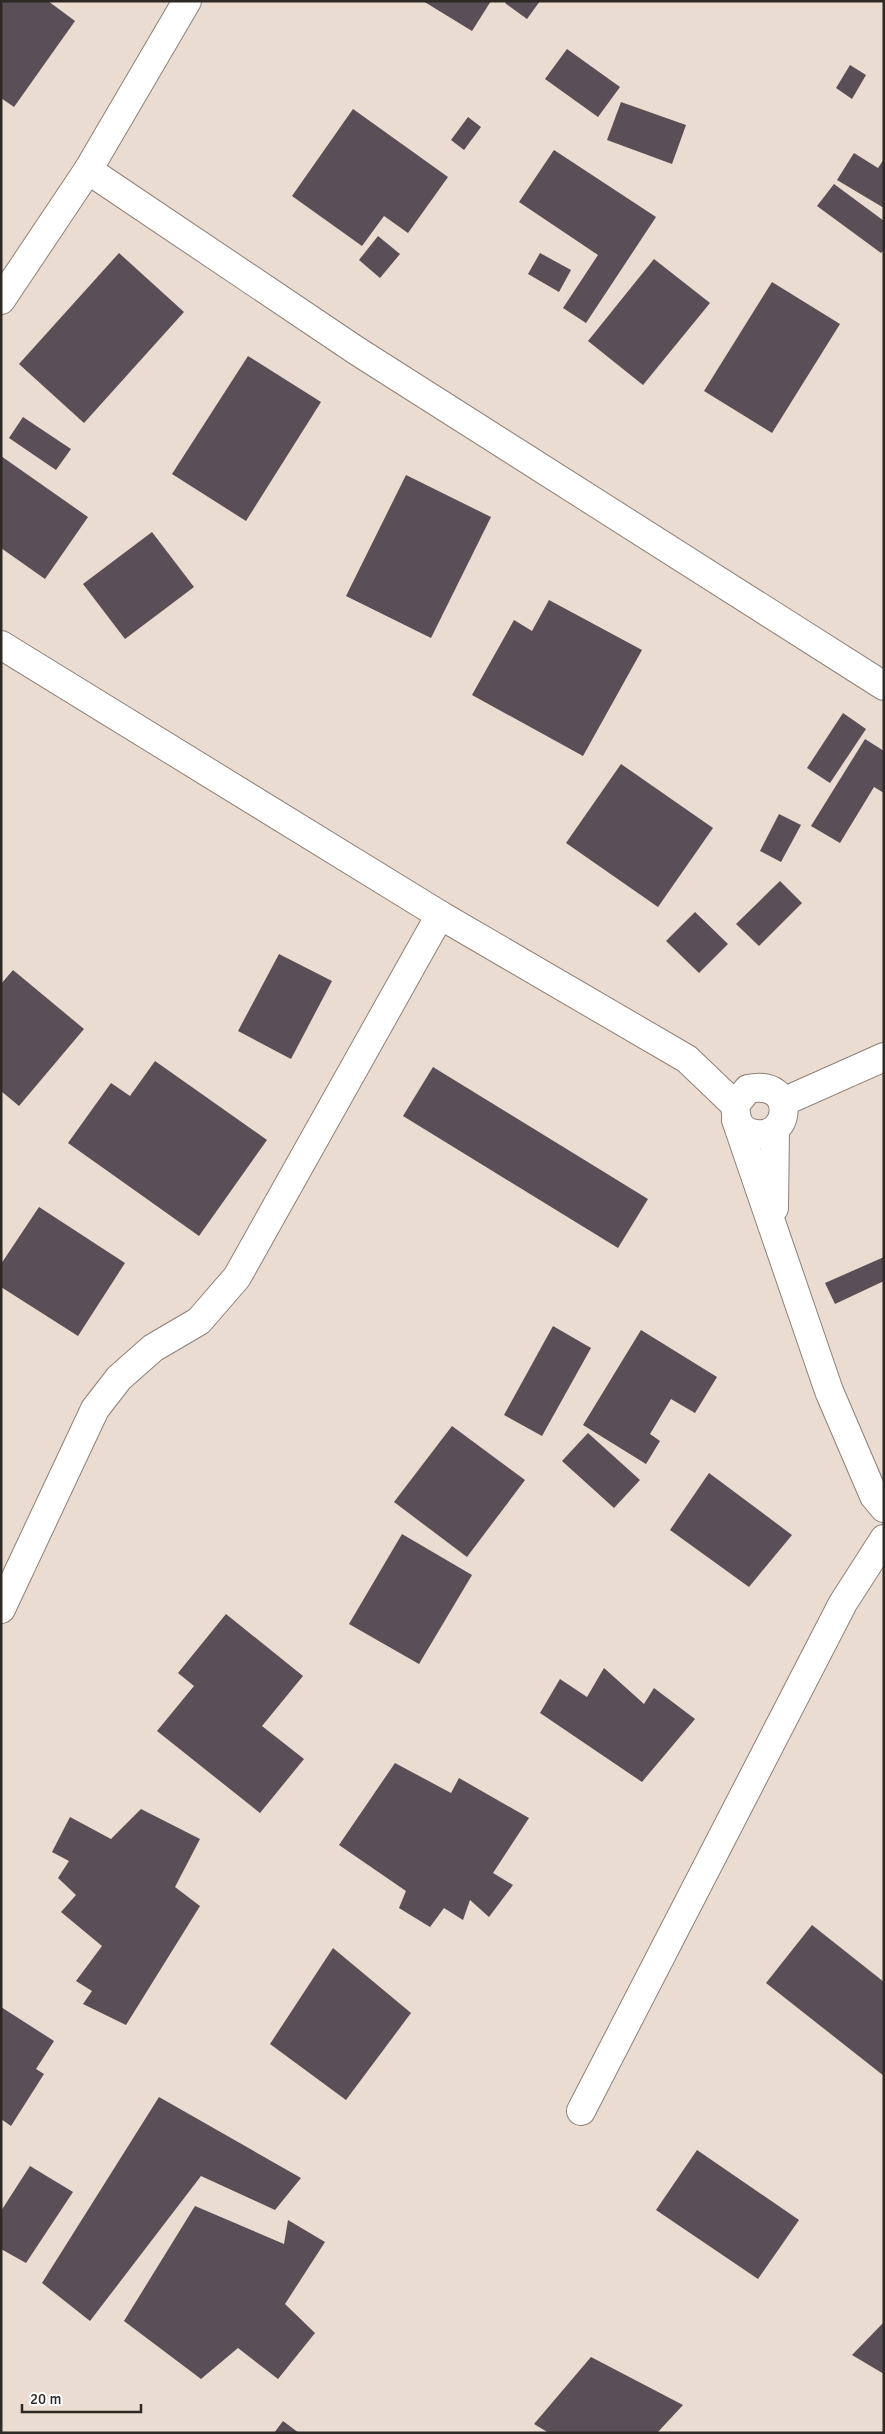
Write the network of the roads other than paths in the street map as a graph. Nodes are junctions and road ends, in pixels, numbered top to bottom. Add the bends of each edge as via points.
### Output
1 (187, 1) edge
2 (88, 170) junction
3 (1, 300) edge
4 (1, 645) edge
5 (884, 686) edge
6 (440, 915) junction
7 (884, 1057) edge
8 (783, 1102) junction
9 (740, 1104) junction
10 (775, 1130) junction
11 (773, 1224) junction
12 (884, 1508) edge
13 (884, 1539) edge
14 (1, 1608) edge
15 (581, 2111) dead end

1 - 2 street
2 - 3 street
2 - 5 street via 357,351
4 - 6 street
6 - 9 street via 687,1059
6 - 14 street via 237,1277 199,1321 153,1348 119,1378 95,1409
7 - 8 street
8 - 9 street via 775,1091 762,1086
8 - 10 street via 784,1117
9 - 10 street via 746,1132 761,1136
9 - 11 street
10 - 11 street
11 - 12 street via 829,1391 874,1496
13 - 15 street via 843,1603

